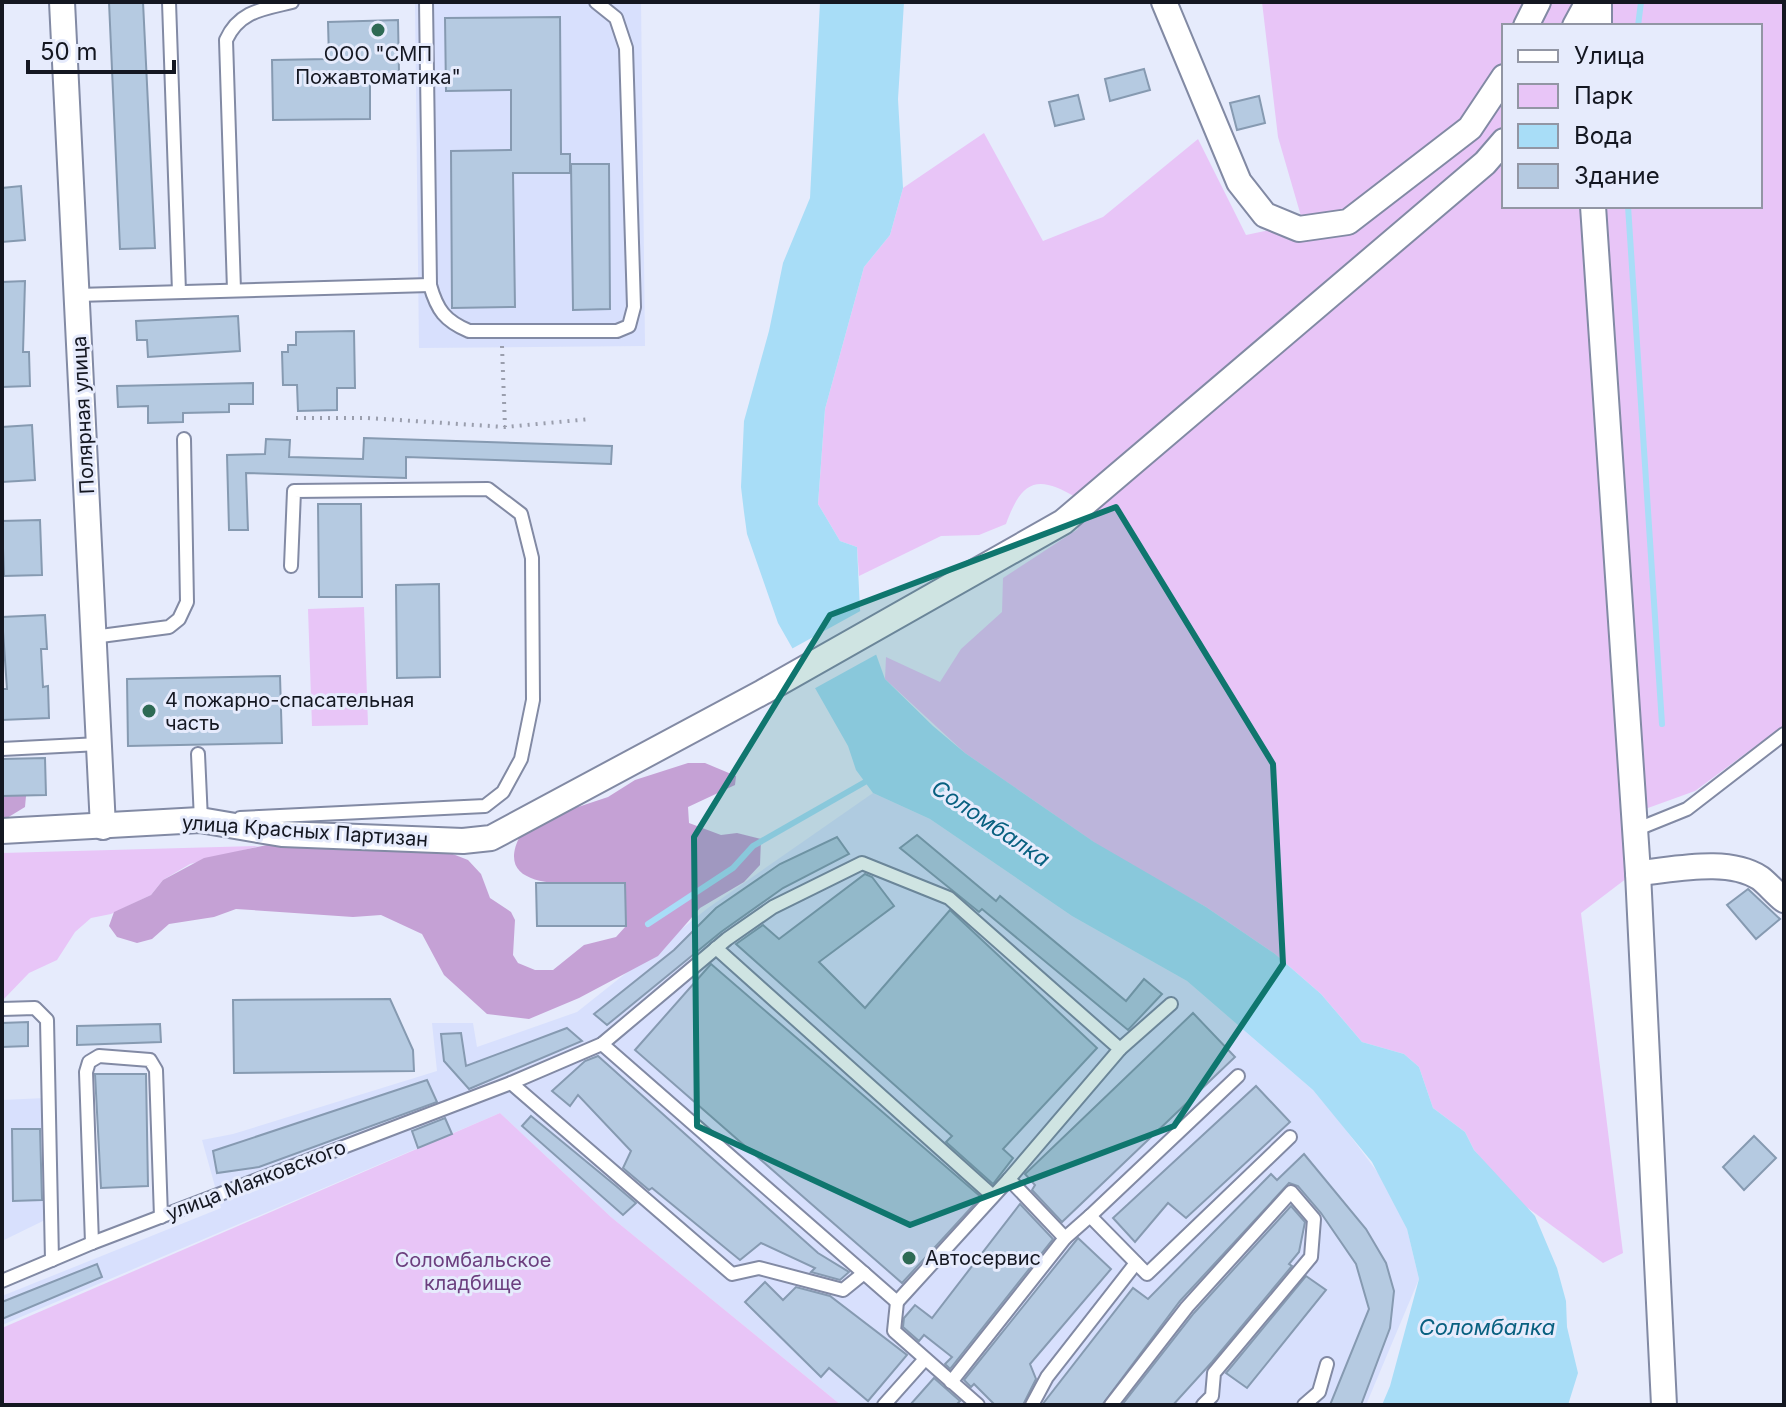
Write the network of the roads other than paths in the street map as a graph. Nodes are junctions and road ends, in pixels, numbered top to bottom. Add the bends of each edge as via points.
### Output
1 (62, 2) edge
2 (169, 2) edge
3 (292, 2) edge
4 (426, 2) edge
5 (596, 2) edge
6 (1164, 2) edge
7 (1538, 2) edge
8 (1588, 2) edge
9 (1599, 2) edge
10 (1527, 24) edge
11 (1576, 24) edge
12 (1599, 24) edge
13 (1502, 80) edge
14 (1502, 143) edge
15 (1593, 208) edge
16 (430, 285) junction
17 (234, 290) junction
18 (179, 292) junction
19 (77, 295) junction
20 (184, 439) dead end
21 (291, 566) dead end
22 (93, 637) junction
23 (1784, 734) edge
24 (99, 744) junction
25 (2, 749) edge
26 (198, 754) dead end
27 (200, 820) junction
28 (103, 827) junction
29 (1635, 830) junction
30 (2, 831) edge
31 (1638, 873) junction
32 (1784, 900) edge
33 (716, 948) junction
34 (1171, 1004) dead end
35 (2, 1009) edge
36 (602, 1044) junction
37 (1120, 1049) junction
38 (1238, 1076) dead end
39 (511, 1083) junction
40 (1290, 1137) dead end
41 (1009, 1179) junction
42 (993, 1196) junction
43 (1090, 1216) junction
44 (161, 1217) junction
45 (1065, 1238) junction
46 (92, 1243) junction
47 (52, 1260) junction
48 (1136, 1263) junction
49 (864, 1273) junction
50 (2, 1281) edge
51 (897, 1302) junction
52 (925, 1359) junction
53 (1327, 1364) dead end
54 (951, 1382) junction
55 (884, 1405) edge
56 (978, 1405) edge
57 (1032, 1405) edge
58 (1111, 1405) edge
59 (1203, 1405) edge
60 (1304, 1405) edge
61 (1664, 1405) edge

1 - 19 street, Полярная улица
2 - 18 lane
3 - 17 lane via 249,13 234,24 226,40
4 - 16 lane
5 - 16 lane via 616,18 626,48 634,307 629,326 617,331 469,331 448,322
6 - 13 street via 1239,182 1265,215 1299,229 1348,222 1470,128
7 - 10 street
8 - 11 street
9 - 12 street
14 - 27 street, улица Красных Партизан via 1474,173 1063,522 491,838 282,834
15 - 29 street
16 - 17 lane
17 - 18 lane
18 - 19 lane
19 - 22 street, Полярная улица
20 - 22 lane via 187,602 169,627
21 - 27 lane via 294,491 488,489 521,514 532,558 533,668 533,700 521,759 503,792 485,806
22 - 24 street, Полярная улица
23 - 29 lane via 1687,809
24 - 25 lane
24 - 28 street, Полярная улица
26 - 27 lane
27 - 28 street, улица Красных Партизан
28 - 30 street, улица Красных Партизан
29 - 31 street
31 - 32 street via 1737,870 1759,878
31 - 61 street
33 - 36 lane, улица Маяковского
33 - 37 lane, улица Маяковского via 773,907 862,863 949,898
33 - 42 lane
34 - 37 lane
35 - 47 lane via 35,1008 47,1020
36 - 39 lane, улица Маяковского
36 - 49 lane
37 - 41 lane
38 - 43 lane
39 - 44 lane, улица Маяковского
39 - 49 lane via 732,1274 759,1268 843,1290
40 - 48 lane via 1147,1274
41 - 42 lane
41 - 45 lane
42 - 51 lane
43 - 45 lane
43 - 48 lane
44 - 46 lane, улица Маяковского
44 - 46 lane via 156,1070 150,1060 99,1056 86,1072
45 - 54 lane
46 - 47 lane, улица Маяковского
47 - 50 lane, улица Маяковского
48 - 57 lane via 1047,1377
49 - 51 lane
51 - 52 lane via 894,1331
52 - 54 lane
52 - 55 lane
53 - 60 lane via 1319,1392
54 - 56 lane
58 - 59 lane via 1187,1307 1291,1192 1314,1219 1311,1257 1214,1373 1212,1396

